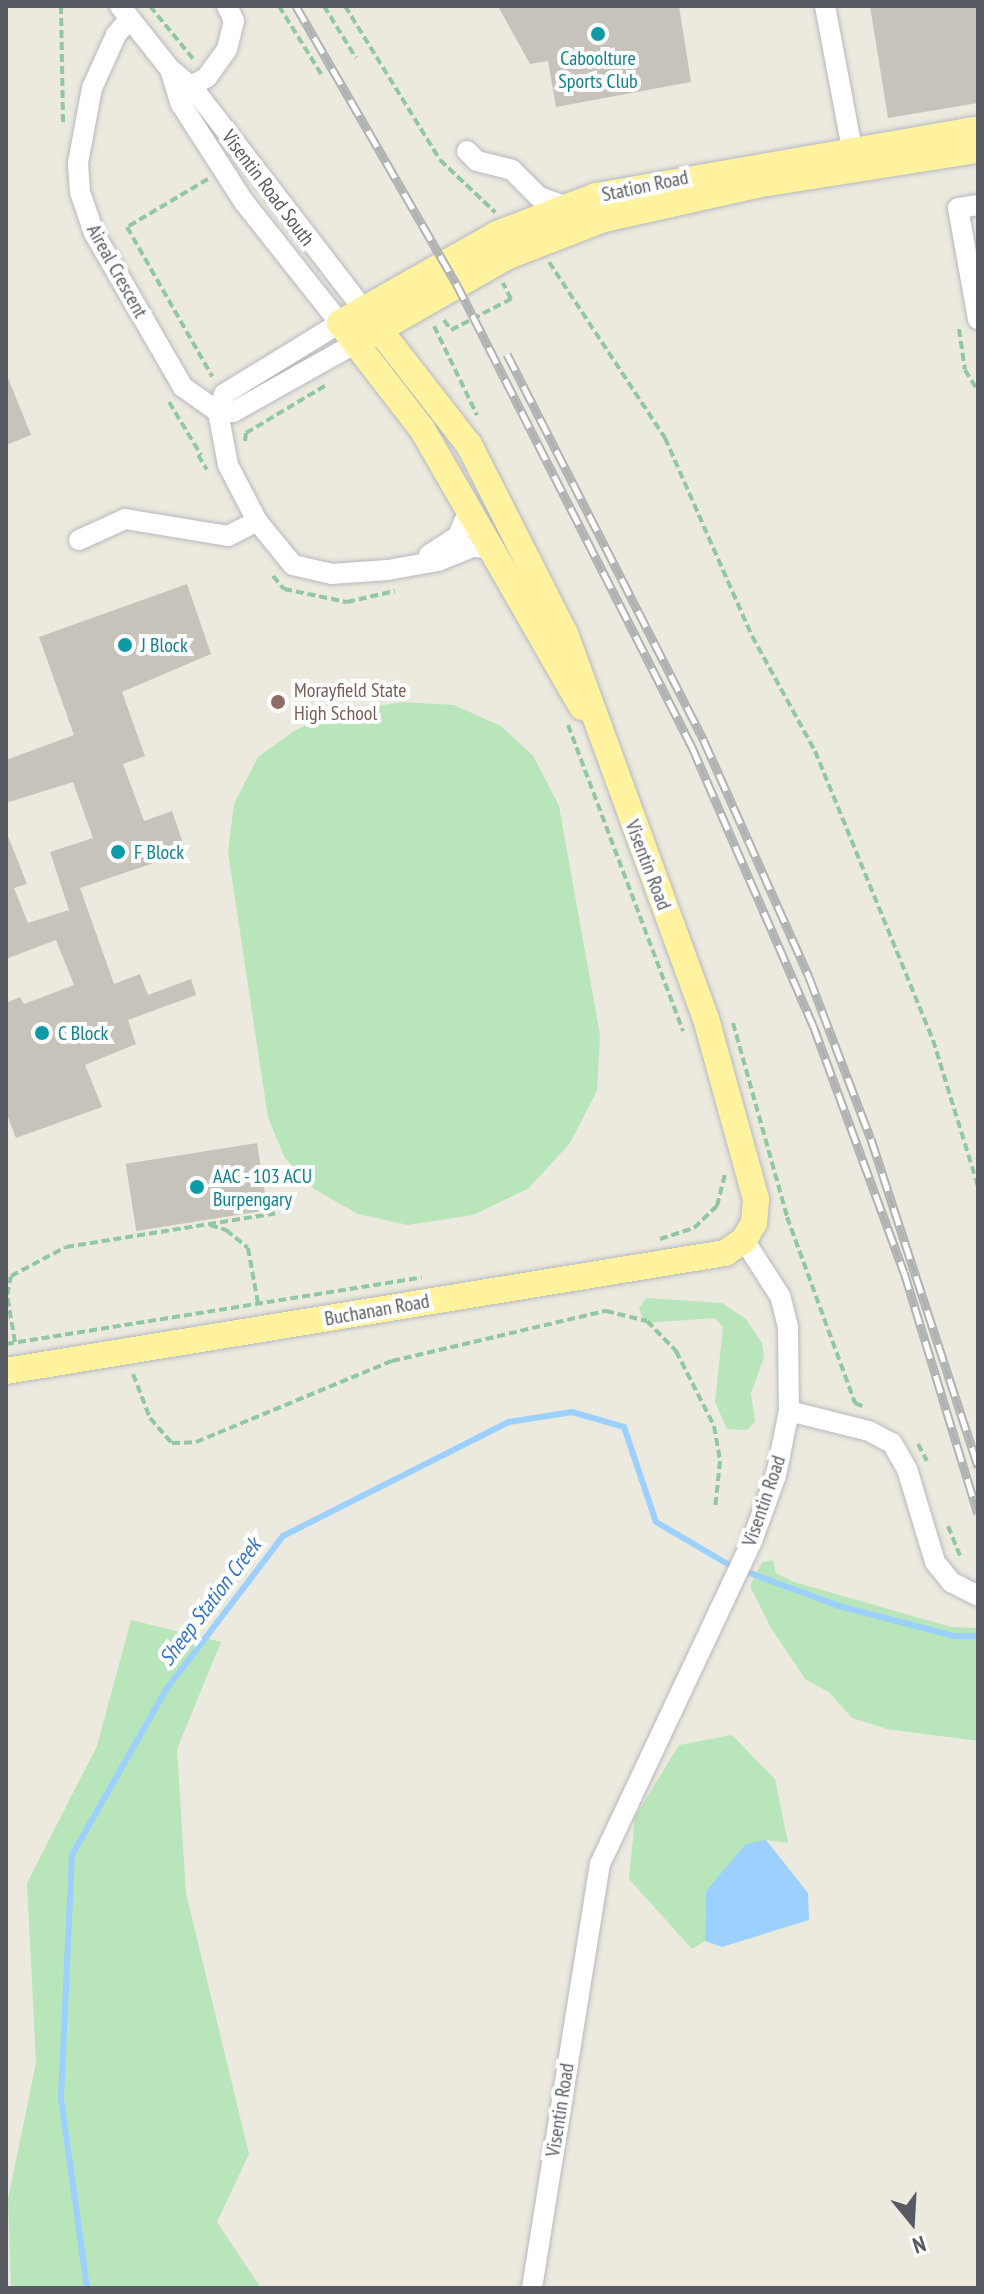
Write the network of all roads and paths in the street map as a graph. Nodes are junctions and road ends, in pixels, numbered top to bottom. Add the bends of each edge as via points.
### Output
1 (61, 6) edge
2 (150, 6) edge
3 (227, 6) edge
4 (279, 6) edge
5 (324, 6) edge
6 (345, 6) edge
7 (825, 6) edge
8 (125, 12) edge
9 (356, 58) dead end
10 (323, 77) dead end
11 (193, 85) junction
12 (978, 129) edge
13 (64, 134) dead end
14 (978, 150) edge
15 (467, 151) dead end
16 (854, 159) junction
17 (521, 178) junction
18 (212, 182) dead end
19 (978, 205) edge
20 (565, 206) junction
21 (496, 213) dead end
22 (531, 219) junction
23 (562, 233) junction
24 (546, 257) dead end
25 (511, 299) dead end
26 (371, 319) junction
27 (977, 319) edge
28 (348, 333) junction
29 (437, 335) dead end
30 (212, 376) dead end
31 (340, 378) dead end
32 (978, 391) edge
33 (164, 394) dead end
34 (218, 412) junction
35 (223, 448) junction
36 (198, 455) junction
37 (212, 480) dead end
38 (469, 510) junction
39 (257, 521) junction
40 (79, 540) dead end
41 (490, 548) junction
42 (424, 561) junction
43 (269, 570) dead end
44 (409, 588) dead end
45 (561, 712) dead end
46 (592, 719) junction
47 (688, 1043) dead end
48 (757, 1094) dead end
49 (729, 1101) junction
50 (722, 1161) dead end
51 (978, 1186) edge
52 (279, 1213) dead end
53 (208, 1224) junction
54 (744, 1240) junction
55 (644, 1241) dead end
56 (428, 1276) dead end
57 (258, 1303) junction
58 (15, 1342) junction
59 (6, 1344) edge
60 (130, 1351) junction
61 (6, 1371) edge
62 (789, 1411) junction
63 (715, 1509) dead end
64 (978, 1596) edge
65 (532, 2288) edge

1 - 13 path
2 - 11 path
3 - 11 street via 233,36
4 - 10 path
5 - 9 path
6 - 21 path via 440,160
7 - 16 street
8 - 11 street, Visentin Road South via 170,69
8 - 34 street, Aireal Crescent via 92,88 82,127 78,163 85,214 183,387
11 - 26 street, Visentin Road South
11 - 28 street, Visentin Road South via 244,202
12 - 16 main road, Station Road
14 - 16 main road, Station Road
15 - 17 street via 477,161 512,170
16 - 20 main road, Station Road via 642,184
16 - 23 main road, Station Road
17 - 20 street via 539,197
17 - 22 street
18 - 30 path via 206,179 127,227
19 - 27 street via 958,208
20 - 22 main road, Station Road
22 - 23 street
22 - 26 main road, Station Road
23 - 26 main road, Station Road
24 - 51 path via 665,438 752,636 815,751 933,1040
25 - 29 path via 451,330 443,315 435,317
26 - 28 main road, Station Road
26 - 46 main road, Visentin Road via 447,414 488,477 564,632 590,693
27 - 32 path via 963,321 959,334 965,370
28 - 34 street via 237,384 224,394
28 - 38 main road, Visentin Road via 422,429
31 - 35 path via 246,433 244,445
33 - 36 path
34 - 35 street
35 - 36 path
35 - 39 street
36 - 37 path
38 - 41 main road, Visentin Road
38 - 42 street via 458,536
39 - 40 street via 228,536 125,519
39 - 42 street via 282,558 307,570 357,574
41 - 42 street via 473,547
41 - 46 main road, Visentin Road via 575,699
43 - 44 path via 284,589 347,602
45 - 47 path
46 - 49 main road, Visentin Road via 706,1019
48 - 49 path
49 - 54 main road, Visentin Road via 756,1199 754,1223
50 - 55 path via 725,1175 717,1206 694,1228
52 - 53 path
53 - 57 path via 226,1230 248,1248
53 - 58 path via 66,1247 17,1272 7,1289
54 - 60 main road, Buchanan Road via 725,1253
54 - 62 street, Visentin Road via 780,1296 788,1327
56 - 57 path
57 - 58 path
58 - 59 path
60 - 61 main road, Buchanan Road
60 - 63 path via 135,1384 150,1418 172,1443 196,1442 392,1361 606,1311 647,1321 676,1351 714,1426 720,1461
62 - 64 street via 878,1434 892,1443 907,1469 935,1562 951,1582
62 - 65 street, Visentin Road via 776,1475 752,1541 600,1864

